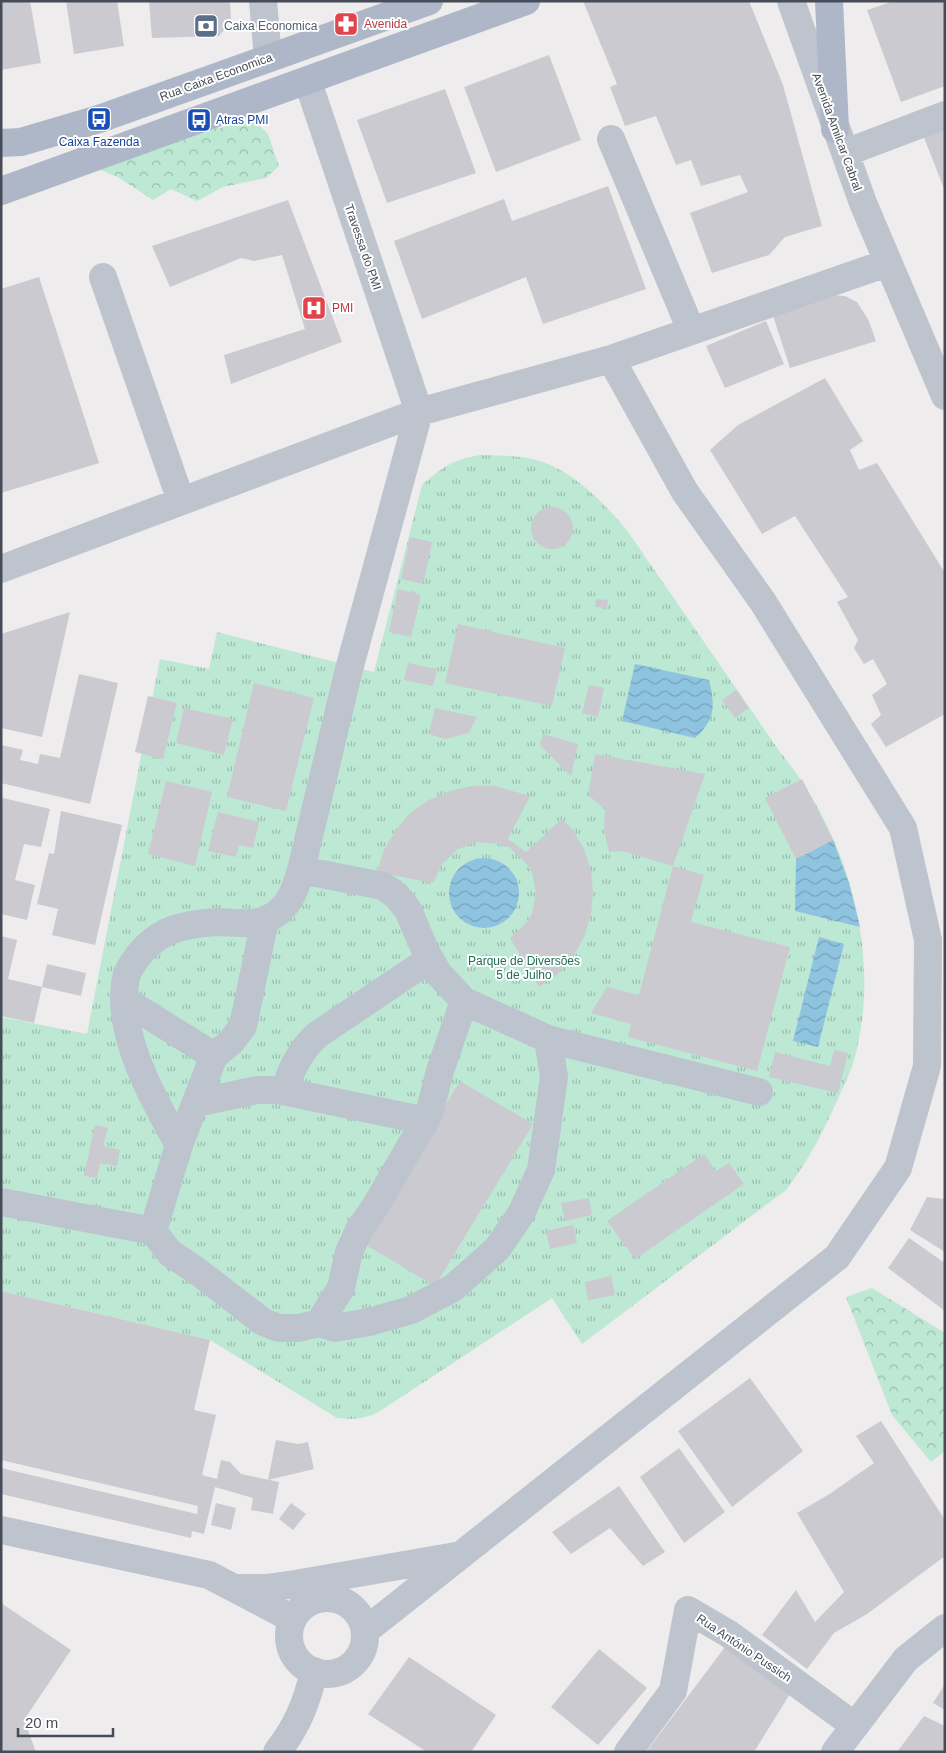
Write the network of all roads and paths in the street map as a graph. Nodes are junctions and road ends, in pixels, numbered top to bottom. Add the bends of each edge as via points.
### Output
1 (263, 1) edge
2 (429, 1) edge
3 (526, 1) edge
4 (790, 1) edge
5 (829, 1) edge
6 (268, 58) junction
7 (308, 82) junction
8 (945, 116) edge
9 (611, 139) dead end
10 (840, 141) junction
11 (1, 143) edge
12 (1, 191) edge
13 (887, 263) junction
14 (103, 277) dead end
15 (691, 330) junction
16 (611, 359) junction
17 (945, 396) edge
18 (419, 412) junction
19 (181, 501) junction
20 (1, 570) edge
21 (302, 870) junction
22 (265, 920) junction
23 (430, 960) junction
24 (124, 1000) junction
25 (464, 1001) junction
26 (548, 1038) junction
27 (214, 1056) junction
28 (284, 1091) junction
29 (759, 1092) dead end
30 (196, 1103) junction
31 (426, 1121) junction
32 (179, 1145) junction
33 (1, 1202) edge
34 (153, 1231) junction
35 (319, 1323) junction
36 (1, 1530) edge
37 (460, 1556) junction
38 (238, 1588) junction
39 (293, 1619) junction
40 (945, 1628) edge
41 (365, 1631) junction
42 (314, 1672) junction
43 (855, 1726) junction
44 (277, 1752) edge
45 (628, 1752) edge
46 (835, 1752) edge

1 - 6 street
2 - 6 main road, Rua Caixa Economica
3 - 7 main road
4 - 10 street, Avenida Amilcar Cabral
5 - 10 main road
6 - 11 main road, Rua Caixa Economica via 99,119 21,142
7 - 12 main road
7 - 18 street, Travessa do PMI
8 - 10 street
9 - 15 street
10 - 13 street, Avenida Amilcar Cabral
13 - 15 street
13 - 17 street, Avenida Amilcar Cabral
14 - 19 street
15 - 16 street
16 - 18 street
16 - 37 street via 685,492 763,602 903,828 928,940 927,1066 898,1168 836,1257
18 - 19 street
18 - 21 street via 348,673
19 - 20 street
21 - 22 street via 294,893 282,910
21 - 23 street via 384,886 408,910
22 - 24 street via 243,924 194,924 171,930 152,941 138,956 126,976
22 - 27 street via 243,1026
23 - 25 street
23 - 28 street via 317,1035 293,1064
24 - 27 street
24 - 32 street via 136,1055 158,1107
25 - 26 street
25 - 31 street
26 - 29 street
26 - 35 street via 554,1077 541,1170 521,1214 498,1250 453,1288 412,1310 335,1328
27 - 30 street
28 - 30 street via 257,1090
28 - 31 street
30 - 32 street
31 - 35 street via 359,1230 349,1252 341,1288
32 - 34 street
33 - 34 street
34 - 35 street via 170,1253 263,1322 279,1328
36 - 38 street via 209,1575
37 - 38 street via 276,1587
37 - 41 street
38 - 39 street
39 - 41 street via 312,1601 338,1600 358,1614
39 - 42 street via 290,1629 292,1650 304,1667
40 - 43 street via 906,1659
41 - 42 street via 363,1649 349,1667 326,1674
42 - 44 street via 300,1718
43 - 45 street, Rua António Pussich via 729,1634 688,1610 673,1691
43 - 46 street

